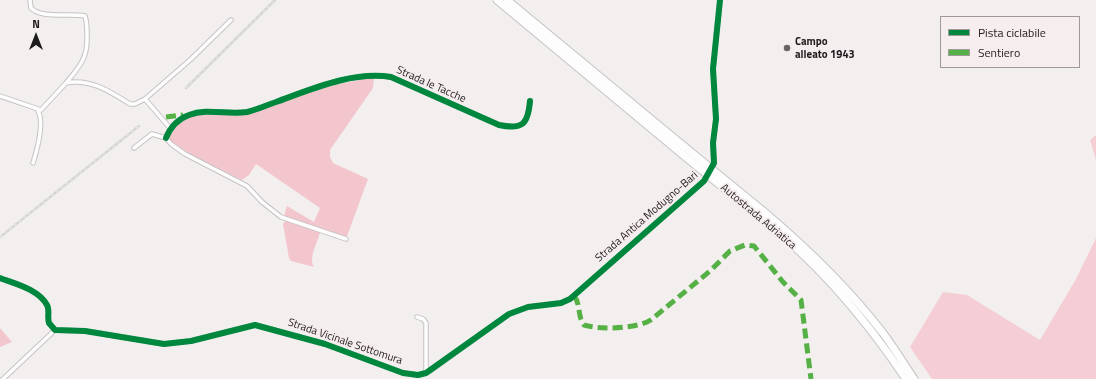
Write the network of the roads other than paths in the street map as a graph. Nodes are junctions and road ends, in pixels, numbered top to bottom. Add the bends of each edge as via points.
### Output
1 (30, 0) edge
2 (497, 0) edge
3 (507, 0) edge
4 (720, 0) edge
5 (231, 20) dead end
6 (66, 83) junction
7 (0, 96) edge
8 (145, 99) junction
9 (530, 100) dead end
10 (40, 111) junction
11 (170, 128) junction
12 (166, 138) junction
13 (134, 148) dead end
14 (684, 151) junction
15 (33, 164) dead end
16 (760, 214) junction
17 (346, 238) dead end
18 (0, 278) edge
19 (417, 317) dead end
20 (55, 330) junction
21 (426, 373) junction
22 (3, 379) edge
23 (906, 379) edge
24 (914, 379) edge

1 - 6 street via 31,8 38,14 85,16 88,46 86,56
2 - 14 highway, Autostrada Adriatica
3 - 14 highway, Autostrada Adriatica
4 - 21 street, Strada Antica Modugno-Bari via 713,69 716,119 714,163 704,181 566,302 528,307 509,314
5 - 8 street
6 - 8 street via 98,86 130,104
6 - 10 street
7 - 10 street
8 - 11 street
9 - 11 street, Strada le Tacche via 529,112 524,122 513,128 499,125 392,78 377,75 317,88 247,112 213,112 187,116
10 - 15 street via 41,127
11 - 12 street
12 - 13 street via 152,134
12 - 17 street via 185,154 247,186 262,202 282,217
14 - 16 highway, Autostrada Adriatica, bridge
16 - 23 highway, Autostrada Adriatica via 834,286 877,337
16 - 24 highway, Autostrada Adriatica via 796,239 849,292 884,335
18 - 20 street via 41,297 47,305 48,323
19 - 21 street via 423,319 426,324
20 - 21 street, Strada Vicinale Sottomura via 85,331 164,344 190,341 248,325 261,325 325,344 403,373
20 - 22 street

